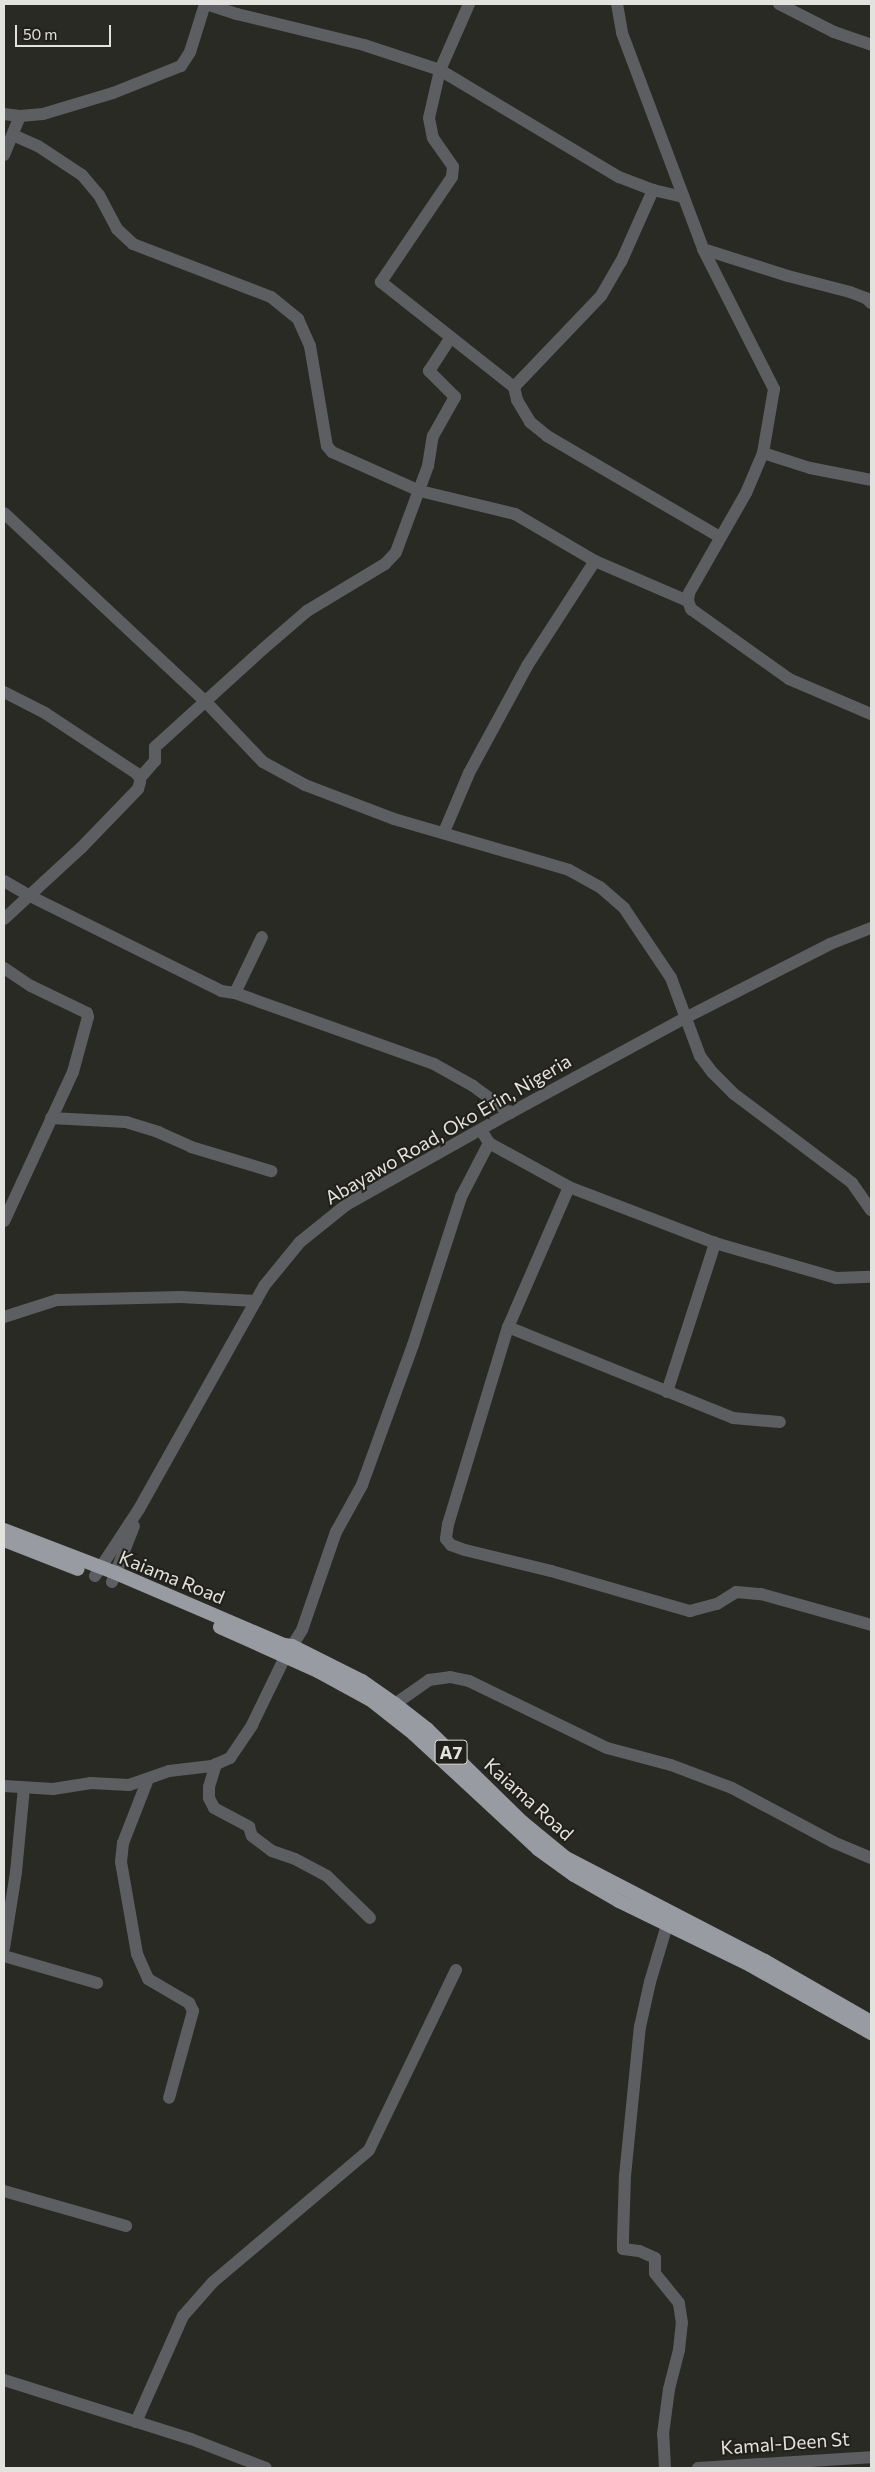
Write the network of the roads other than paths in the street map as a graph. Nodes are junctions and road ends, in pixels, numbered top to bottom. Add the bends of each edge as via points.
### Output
1 (205, 4) edge
2 (469, 4) edge
3 (617, 4) edge
4 (779, 4) edge
5 (871, 44) edge
6 (440, 70) junction
7 (4, 114) edge
8 (20, 116) junction
9 (13, 135) junction
10 (4, 155) edge
11 (653, 190) junction
12 (683, 198) junction
13 (704, 249) junction
14 (871, 303) edge
15 (451, 337) junction
16 (514, 387) junction
17 (763, 453) junction
18 (871, 480) edge
19 (420, 491) junction
20 (4, 513) edge
21 (720, 537) junction
22 (595, 561) junction
23 (688, 601) junction
24 (4, 692) edge
25 (206, 702) junction
26 (871, 714) edge
27 (140, 778) junction
28 (444, 832) junction
29 (4, 881) edge
30 (30, 896) junction
31 (4, 919) edge
32 (871, 928) edge
33 (262, 937) dead end
34 (4, 968) edge
35 (235, 993) junction
36 (687, 1017) junction
37 (510, 1114) junction
38 (51, 1118) junction
39 (481, 1130) junction
40 (490, 1143) junction
41 (272, 1171) dead end
42 (569, 1187) junction
43 (871, 1210) edge
44 (4, 1221) edge
45 (715, 1243) junction
46 (871, 1277) edge
47 (256, 1301) junction
48 (4, 1318) edge
49 (508, 1327) junction
50 (667, 1392) junction
51 (780, 1422) dead end
52 (139, 1509) junction
53 (4, 1530) edge
54 (4, 1540) edge
55 (98, 1572) junction
56 (114, 1578) junction
57 (871, 1625) edge
58 (289, 1651) junction
59 (395, 1704) junction
60 (216, 1764) junction
61 (148, 1779) junction
62 (4, 1786) edge
63 (24, 1787) junction
64 (871, 1858) edge
65 (370, 1918) dead end
66 (667, 1925) junction
67 (4, 1948) edge
68 (4, 1956) edge
69 (456, 1970) dead end
70 (97, 1983) dead end
71 (871, 2022) edge
72 (871, 2033) edge
73 (169, 2098) dead end
74 (4, 2191) edge
75 (126, 2226) dead end
76 (4, 2380) edge
77 (136, 2422) junction
78 (871, 2457) edge
79 (266, 2468) edge
80 (665, 2468) edge
81 (698, 2468) edge
82 (702, 2468) edge

1 - 6 street via 364,45
1 - 8 street via 190,52 181,66 114,93 43,114
2 - 6 street
3 - 12 street via 622,34
4 - 5 street via 834,32
6 - 11 street via 619,177
6 - 15 street via 432,101 430,129 453,167 452,177 381,282
7 - 8 street
8 - 9 street
9 - 10 street
9 - 19 street via 38,146 82,174 99,195 118,229 133,244 272,297 298,319 310,346 328,446 332,452
11 - 12 street
11 - 16 street via 621,262 601,296
12 - 13 street
13 - 14 street via 850,292
13 - 17 street via 774,390
15 - 16 street
15 - 19 street via 429,371 455,397 433,436
16 - 21 street via 516,400 530,422 547,436
17 - 18 street via 810,468
17 - 21 street via 746,492
19 - 22 street via 515,514
19 - 25 street via 399,547 385,564 307,611
20 - 25 street
21 - 23 street via 689,593
22 - 23 street
22 - 28 street via 527,666 469,773
23 - 26 street via 691,609 789,680
24 - 27 street via 45,713
25 - 27 street via 155,747 155,761
25 - 28 street via 262,762 306,785 394,819
27 - 30 street via 138,789
28 - 36 street via 569,870 600,887 624,908 671,978
29 - 30 street
30 - 31 street
30 - 35 street via 221,991
32 - 36 street, Abayawo Road, Oko Erin, Nigeria via 830,944
33 - 35 street
34 - 38 street via 31,986 87,1013 73,1072
35 - 37 street via 434,1064 473,1086
36 - 37 street, Abayawo Road, Oko Erin, Nigeria
36 - 43 street via 700,1056 713,1073 734,1094 852,1183
37 - 39 street, Abayawo Road, Oko Erin, Nigeria
38 - 41 street via 126,1122 191,1147
38 - 44 street
39 - 40 street
39 - 47 street, Abayawo Road, Oko Erin, Nigeria via 346,1205 300,1242 264,1286
40 - 42 street
40 - 58 street via 461,1197 413,1345 362,1485 336,1532 302,1630
42 - 45 street
42 - 49 street
45 - 46 street via 836,1278
45 - 50 street
47 - 48 street via 181,1297 57,1300
47 - 52 street, Abayawo Road, Oko Erin, Nigeria
49 - 50 street
49 - 57 street via 448,1524 446,1538 451,1545 690,1611 718,1604 736,1592 745,1592
50 - 51 street via 733,1418
52 - 55 street
52 - 56 street
53 - 55 highway, Kaiama Road / A7
54 - 55 highway, Kaiama Road / A7
55 - 56 highway, Kaiama Road / A7
56 - 58 highway, Kaiama Road / A7 via 223,1628
58 - 59 highway, Kaiama Road / A7 via 362,1681
58 - 60 street via 238,1749 230,1758
58 - 66 highway, Kaiama Road / A7 via 371,1700 414,1734 556,1864 592,1887
59 - 64 street via 429,1680 450,1677 469,1681 607,1748 671,1765 732,1788 833,1842
59 - 71 highway, Kaiama Road / A7 via 440,1742 522,1822 566,1858 765,1961
60 - 61 street via 169,1771
60 - 65 street via 209,1788 214,1808 250,1827 252,1836 272,1851 327,1876
61 - 63 street via 129,1785 90,1783 53,1788
61 - 73 street via 123,1843 121,1862 137,1954 148,1979 189,2003 193,2011
62 - 63 street
63 - 67 street via 16,1872
66 - 72 highway, Kaiama Road / A7 via 750,1966
66 - 80 street via 640,2027 623,2228 623,2249 655,2258 655,2273 679,2303 682,2323 679,2350 663,2434
68 - 70 street
69 - 77 street via 369,2150 213,2282 183,2316
74 - 75 street
76 - 77 street
77 - 79 street
78 - 82 street, Kamal-Deen St
81 - 82 street, Kamal-Deen St

